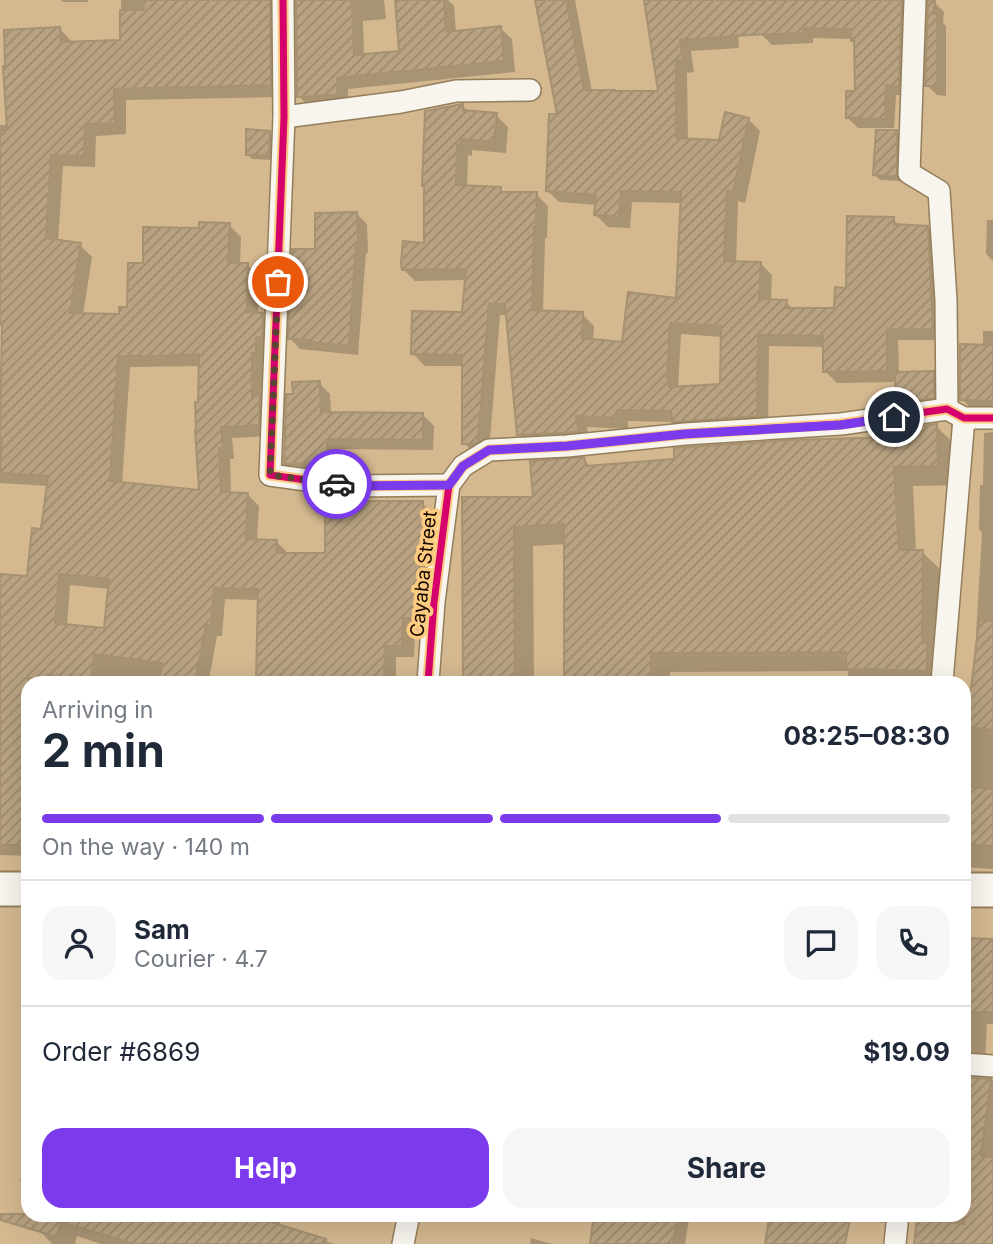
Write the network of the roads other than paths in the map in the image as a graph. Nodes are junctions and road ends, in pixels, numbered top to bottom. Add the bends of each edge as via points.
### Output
1 (283, 0) edge
2 (915, 0) edge
3 (530, 90) dead end
4 (284, 117) junction
5 (956, 414) junction
6 (993, 418) edge
7 (449, 485) junction
8 (428, 676) edge
9 (942, 676) edge
10 (0, 889) edge
11 (21, 889) edge
12 (971, 890) edge
13 (993, 890) edge
14 (971, 1064) edge
15 (993, 1066) edge
16 (407, 1222) edge
17 (897, 1222) edge
18 (403, 1244) edge
19 (895, 1244) edge

1 - 4 street
2 - 5 street via 909,173 939,191
3 - 4 street via 456,91
4 - 7 street via 270,475 350,486
5 - 6 street, Cayaba Street
5 - 7 street, Cayaba Street via 489,450 463,466
5 - 9 street
7 - 8 street, Cayaba Street
10 - 11 main road
12 - 13 main road
14 - 15 street
16 - 18 street
17 - 19 street

